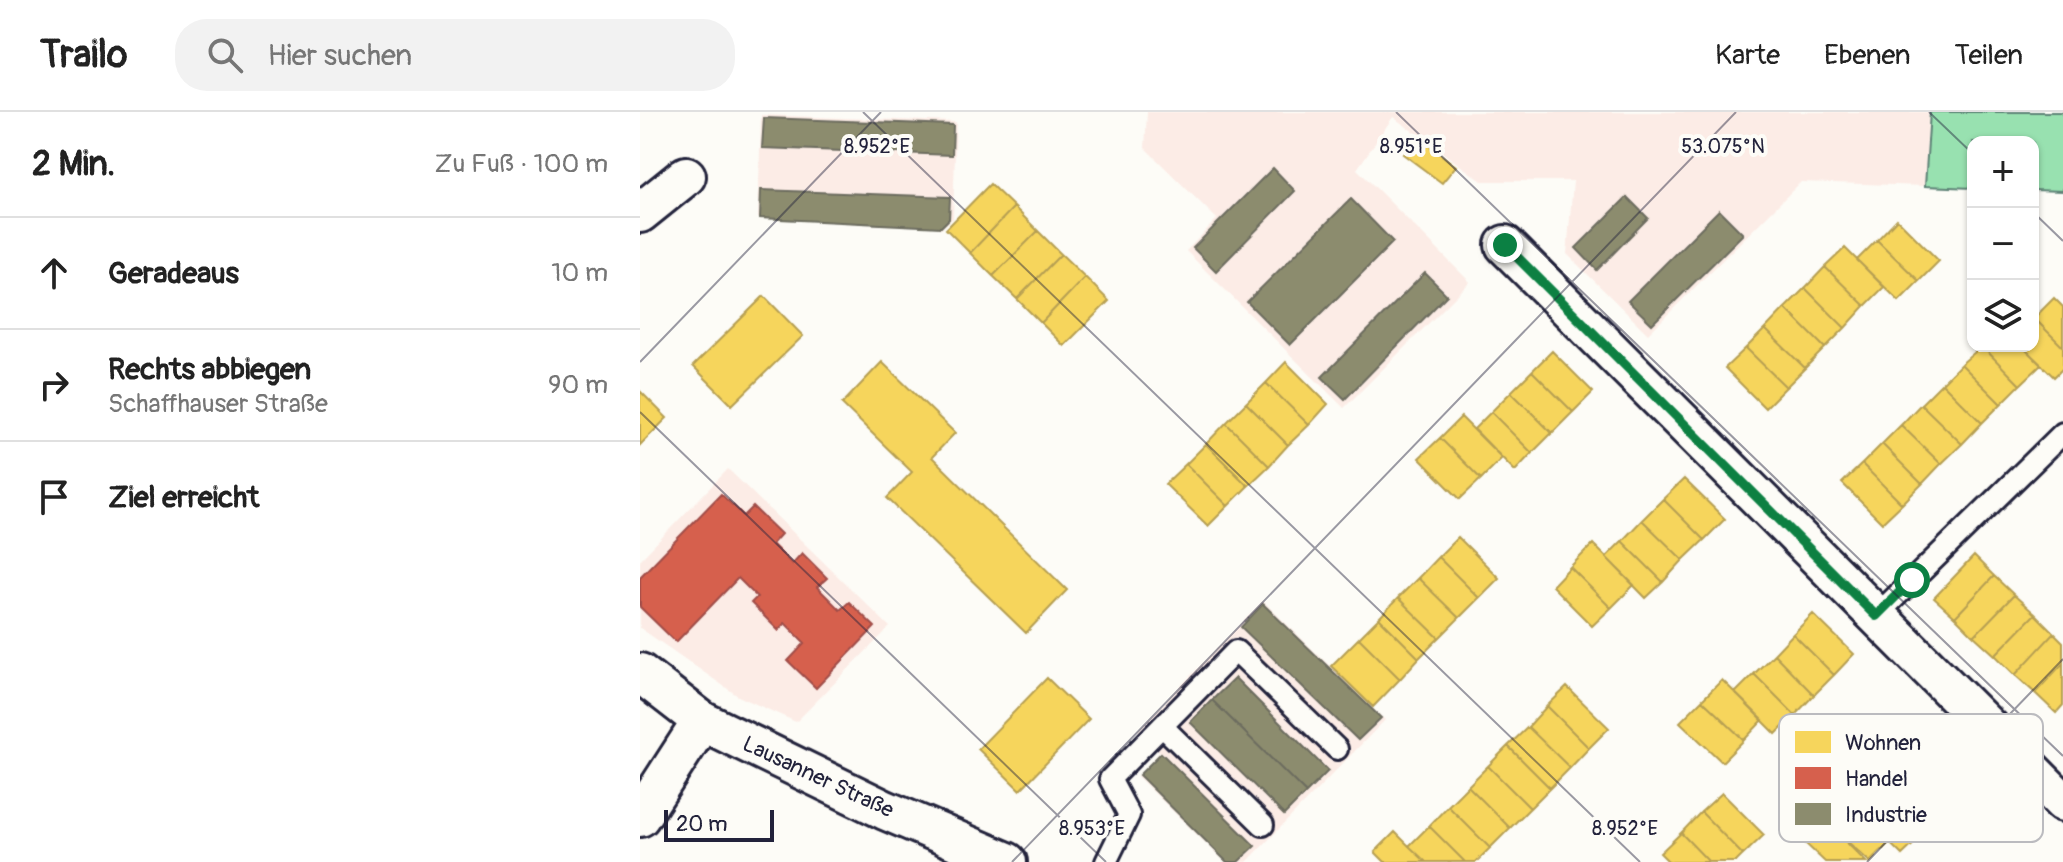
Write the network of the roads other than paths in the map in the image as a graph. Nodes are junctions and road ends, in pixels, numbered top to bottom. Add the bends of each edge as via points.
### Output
1 (686, 176) dead end
2 (640, 213) edge
3 (1505, 245) dead end
4 (2063, 433) edge
5 (1876, 616) junction
6 (640, 673) edge
7 (1975, 714) edge
8 (702, 721) junction
9 (1162, 726) junction
10 (1337, 749) dead end
11 (2043, 782) edge
12 (2063, 802) edge
13 (640, 817) edge
14 (1263, 825) dead end
15 (1007, 862) edge
16 (1106, 862) edge

1 - 2 street
3 - 5 street
4 - 5 lane
5 - 7 street
6 - 8 street, Lausanner Straße
8 - 13 street
8 - 15 street, Lausanner Straße
9 - 10 lane via 1236,651
9 - 14 lane
9 - 16 lane via 1110,779 1129,815
11 - 12 street

